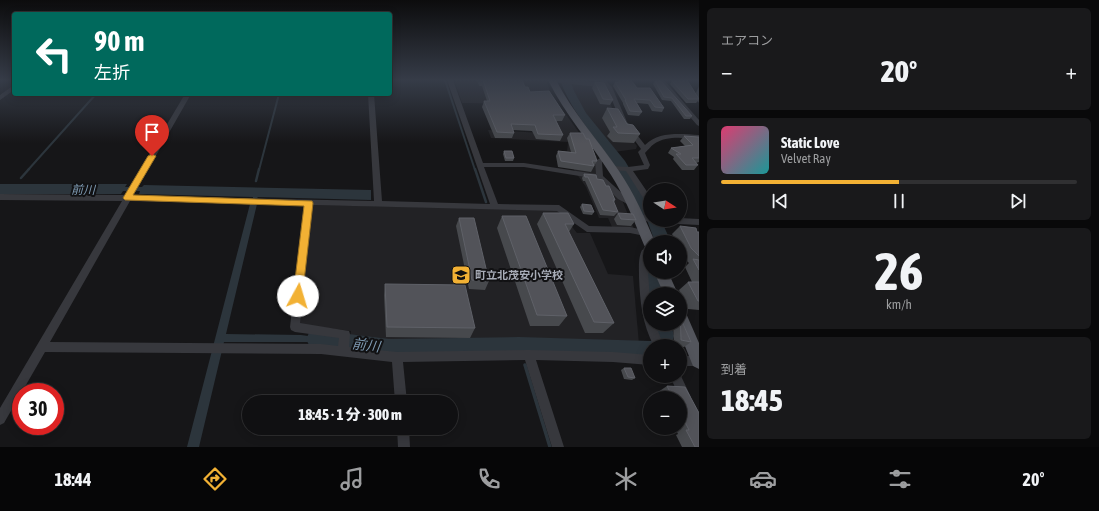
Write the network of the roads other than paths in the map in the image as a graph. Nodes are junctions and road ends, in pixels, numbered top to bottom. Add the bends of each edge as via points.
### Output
1 (184, 101) edge
2 (371, 101) edge
3 (457, 101) edge
4 (563, 101) edge
5 (615, 101) edge
6 (679, 101) edge
7 (699, 124) edge
8 (699, 137) edge
9 (645, 149) junction
10 (604, 158) junction
11 (480, 165) junction
12 (622, 168) junction
13 (600, 177) junction
14 (131, 192) junction
15 (643, 194) edge
16 (0, 197) edge
17 (631, 202) junction
18 (308, 203) junction
19 (378, 204) junction
20 (495, 207) junction
21 (638, 217) junction
22 (643, 217) edge
23 (687, 221) edge
24 (699, 222) edge
25 (645, 233) joint
26 (645, 279) edge
27 (686, 331) edge
28 (655, 339) edge
29 (41, 348) junction
30 (343, 350) junction
31 (529, 355) junction
32 (397, 357) junction
33 (643, 359) edge
34 (687, 361) edge
35 (699, 361) edge
36 (678, 383) edge
37 (400, 395) edge
38 (690, 408) edge
39 (0, 419) edge
40 (403, 435) edge
41 (404, 447) edge
42 (558, 447) edge

1 - 14 street
2 - 19 street
3 - 11 street
4 - 10 main road
5 - 9 street via 624,122
6 - 7 street
8 - 9 street via 657,139
9 - 12 street via 641,154 646,167
10 - 12 main road
10 - 13 street via 598,162
11 - 13 street via 524,165
11 - 20 street
12 - 15 street
12 - 17 main road
13 - 17 street via 621,197
14 - 16 street
14 - 18 street
14 - 29 street
17 - 21 main road
18 - 19 street
18 - 30 street via 295,327 345,334
19 - 20 street
20 - 25 street via 559,208 586,229
21 - 22 street
21 - 25 main road
23 - 24 street
26 - 28 street via 648,320
27 - 35 main road
29 - 30 street
29 - 39 street
30 - 32 street
31 - 32 street
31 - 33 street
31 - 42 street
32 - 37 street
34 - 35 street
36 - 38 street
40 - 41 street

